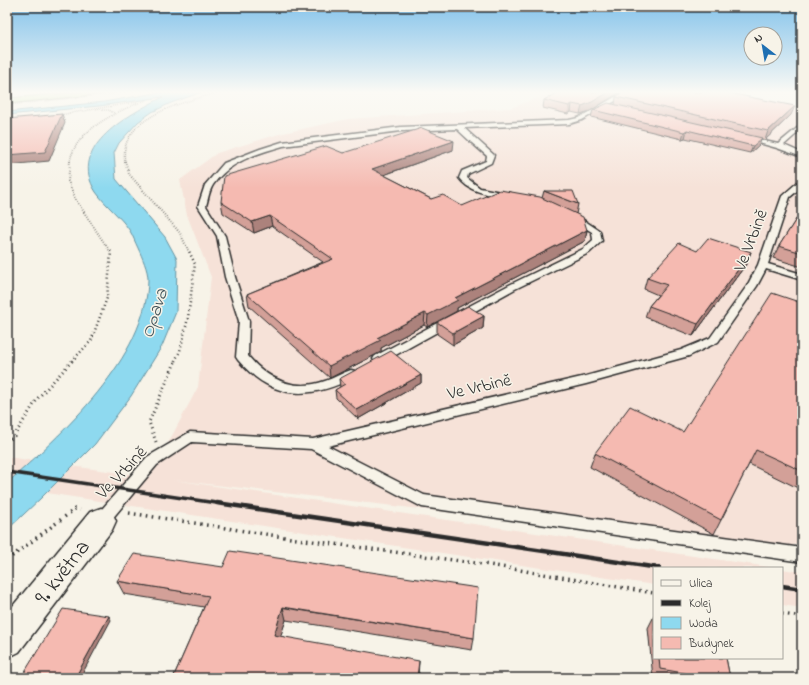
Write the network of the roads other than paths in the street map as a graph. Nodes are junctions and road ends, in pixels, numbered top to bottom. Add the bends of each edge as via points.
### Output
1 (514, 124) edge
2 (458, 126) junction
3 (802, 126) edge
4 (740, 137) edge
5 (779, 146) junction
6 (802, 155) edge
7 (802, 184) edge
8 (518, 198) edge
9 (565, 213) edge
10 (763, 265) junction
11 (802, 277) edge
12 (374, 362) edge
13 (360, 369) edge
14 (313, 444) junction
15 (105, 516) joint
16 (802, 555) edge
17 (7, 640) edge

1 - 2 lane
2 - 8 lane via 491,155 489,162 465,173 463,178 466,183 476,190
2 - 13 lane via 401,129 282,144 226,165 209,185 202,206 221,236 230,277 244,320 242,358 261,377 285,388 313,390 340,381
3 - 5 lane
4 - 5 lane
5 - 6 lane
7 - 10 lane, Ve Vrbině via 786,196
9 - 12 lane via 596,231 598,241 586,251 512,287
10 - 11 lane
10 - 14 lane, Ve Vrbině via 752,286 714,340 685,353 586,380
14 - 15 lane, Ve Vrbině via 190,437 152,461
14 - 16 lane via 422,501
15 - 17 street, 9. května

